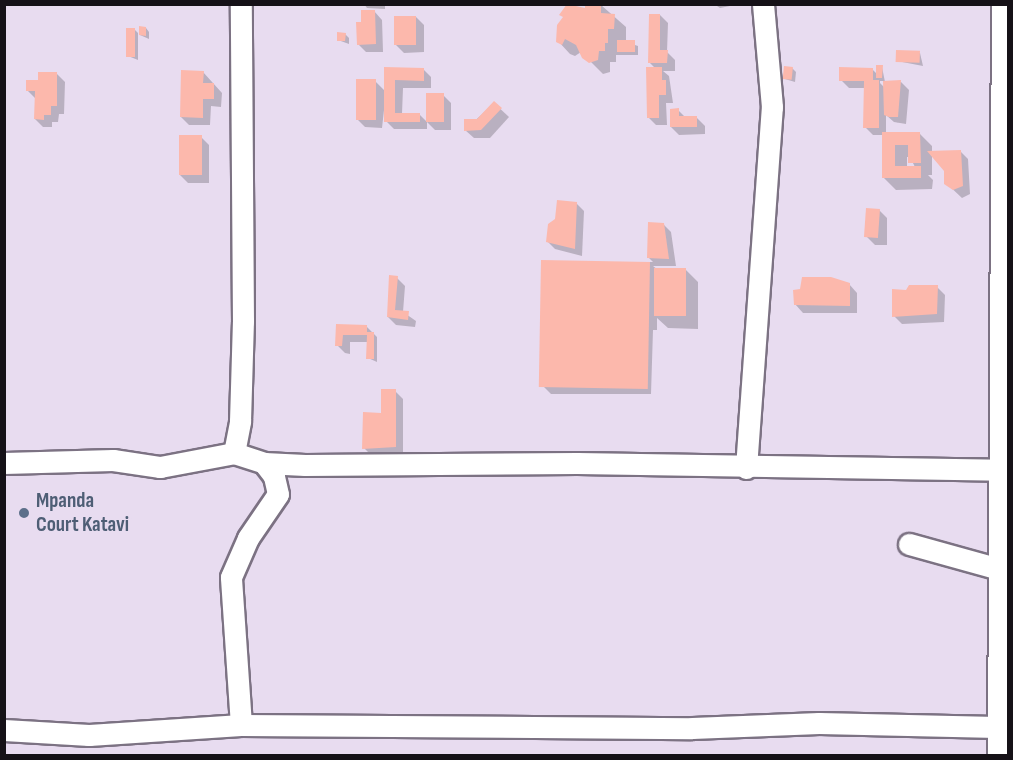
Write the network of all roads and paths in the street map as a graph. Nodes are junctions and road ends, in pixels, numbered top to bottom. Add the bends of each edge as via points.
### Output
1 (241, 4) edge
2 (763, 4) edge
3 (1002, 4) edge
4 (1006, 141) edge
5 (1005, 409) edge
6 (234, 453) junction
7 (264, 462) junction
8 (4, 463) edge
9 (746, 468) junction
10 (1001, 470) junction
11 (909, 544) dead end
12 (999, 569) junction
13 (241, 725) junction
14 (997, 727) junction
15 (4, 730) edge
16 (998, 756) edge

1 - 6 street via 243,321 240,421
2 - 9 street via 772,107
3 - 4 street
4 - 5 street
5 - 10 street
6 - 7 street
6 - 8 street via 160,467 113,460
7 - 9 street
7 - 13 street via 274,476 278,494 248,538 231,577
9 - 10 street
10 - 12 street
11 - 12 street
12 - 14 street
13 - 14 street via 659,729 819,723
13 - 15 street via 88,735
14 - 16 street

